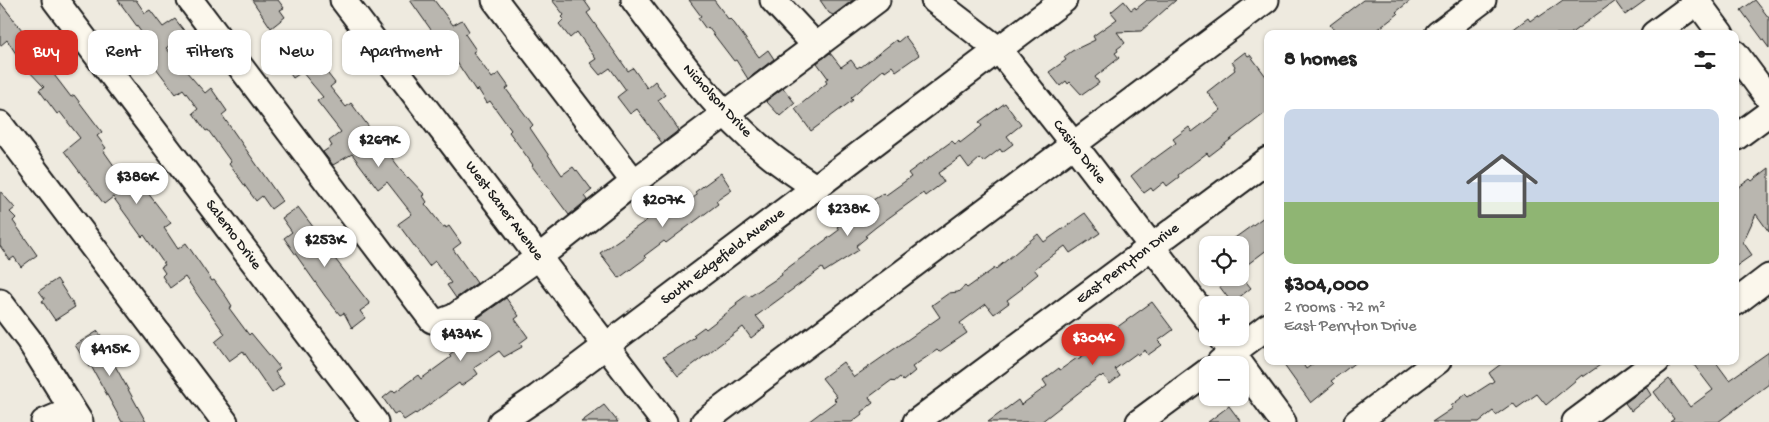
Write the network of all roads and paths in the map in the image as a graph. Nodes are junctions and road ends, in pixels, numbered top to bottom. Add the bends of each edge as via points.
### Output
1 (55, 0) edge
2 (190, 0) edge
3 (343, 0) edge
4 (495, 0) edge
5 (634, 0) edge
6 (773, 0) edge
7 (878, 0) edge
8 (934, 0) edge
9 (1064, 0) edge
10 (1266, 0) edge
11 (1483, 0) edge
12 (1698, 0) edge
13 (1443, 30) edge
14 (1659, 30) edge
15 (1718, 30) edge
16 (816, 46) junction
17 (999, 50) junction
18 (1739, 58) edge
19 (1769, 99) edge
20 (1769, 113) edge
21 (725, 114) junction
22 (0, 124) edge
23 (1739, 135) edge
24 (1074, 144) junction
25 (1264, 163) edge
26 (634, 182) junction
27 (816, 188) junction
28 (1152, 246) junction
29 (539, 257) junction
30 (1769, 277) edge
31 (1739, 300) edge
32 (0, 302) edge
33 (1199, 308) edge
34 (1264, 328) edge
35 (606, 345) junction
36 (1223, 352) edge
37 (1433, 365) edge
38 (1652, 365) edge
39 (1199, 378) edge
40 (76, 416) edge
41 (44, 422) edge
42 (225, 422) edge
43 (375, 422) edge
44 (501, 422) edge
45 (664, 422) edge
46 (704, 422) edge
47 (916, 422) edge
48 (1138, 422) edge
49 (1283, 422) edge
50 (1357, 422) edge
51 (1576, 422) edge

1 - 43 street, Salerno Drive
2 - 29 street via 432,320 441,322 454,317
3 - 29 street, West Saner Avenue
4 - 26 street
5 - 21 street, Nicholson Drive via 695,81
6 - 16 street
7 - 16 street
8 - 17 street, Casino Drive
9 - 17 street, South Edgefield Avenue
10 - 24 street
11 - 13 street
12 - 14 street
12 - 15 street
16 - 21 street
17 - 24 street, Casino Drive
17 - 27 street, South Edgefield Avenue
18 - 19 street
20 - 23 street
21 - 26 street
21 - 27 street, Nicholson Drive via 766,153
22 - 42 street
24 - 28 street, Casino Drive
24 - 46 street
25 - 28 street, East Perryton Drive
26 - 29 street
27 - 35 street, South Edgefield Avenue
28 - 33 street, Casino Drive
28 - 47 street, East Perryton Drive
29 - 35 street, West Saner Avenue
30 - 31 street
32 - 40 street via 29,340
34 - 36 street
35 - 44 street, South Edgefield Avenue
35 - 45 street, West Saner Avenue
36 - 49 street
37 - 50 street
38 - 51 street
39 - 48 street
40 - 41 street

